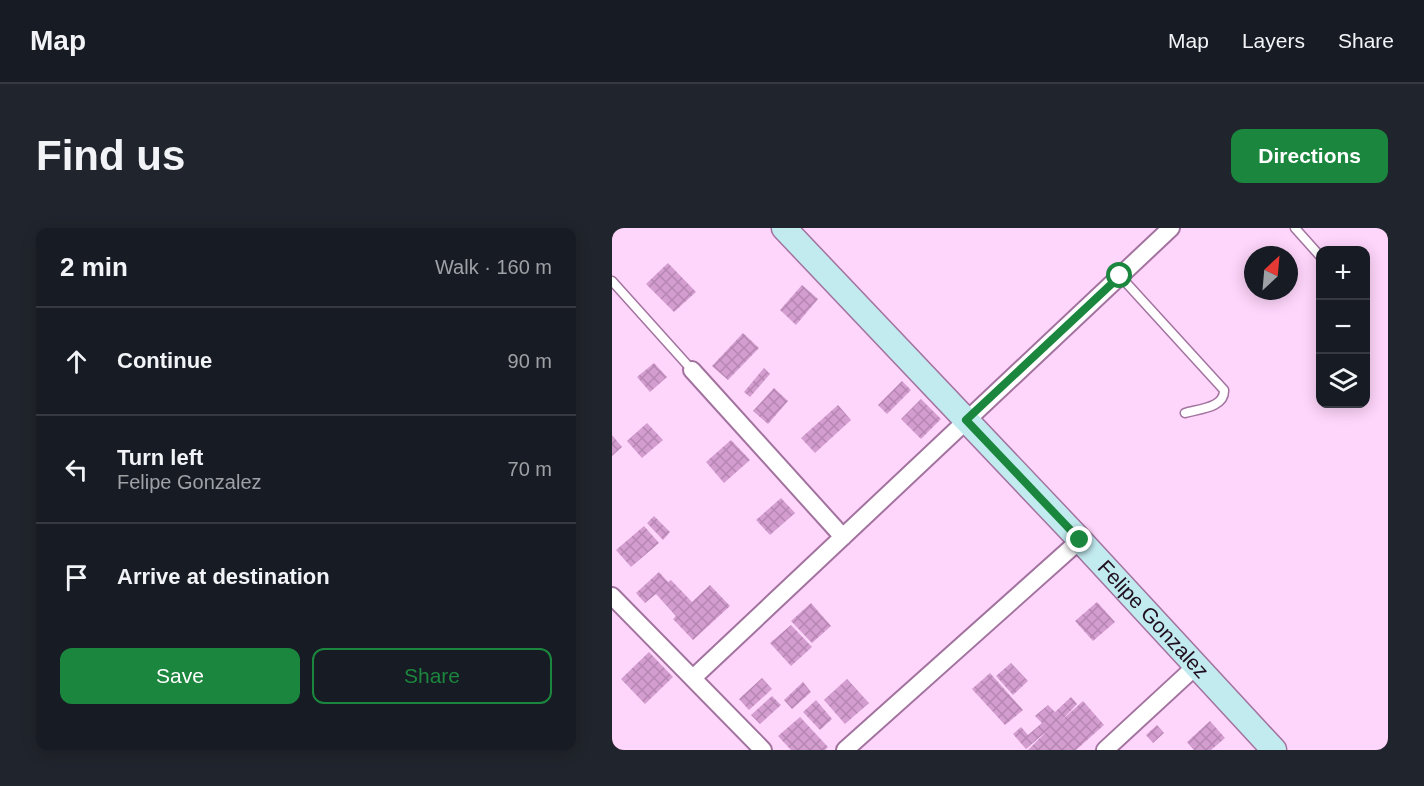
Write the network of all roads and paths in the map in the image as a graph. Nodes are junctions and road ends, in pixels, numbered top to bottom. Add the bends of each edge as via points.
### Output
1 (784, 228) edge
2 (1171, 228) edge
3 (1295, 228) edge
4 (1316, 252) edge
5 (1120, 276) junction
6 (612, 281) edge
7 (692, 370) joint
8 (1185, 413) dead end
9 (966, 420) junction
10 (843, 537) junction
11 (1080, 540) junction
12 (612, 596) edge
13 (1196, 666) junction
14 (693, 678) junction
15 (763, 750) edge
16 (845, 750) edge
17 (1105, 750) edge
18 (1274, 750) edge

1 - 9 street, Felipe Gonzalez
2 - 5 street
3 - 4 lane
5 - 8 lane via 1224,390 1219,404
5 - 9 street
6 - 7 lane
7 - 10 street
9 - 10 street
9 - 11 street, Felipe Gonzalez
10 - 14 street
11 - 13 street, Felipe Gonzalez
11 - 16 street
12 - 14 street
13 - 17 street
13 - 18 street, Felipe Gonzalez
14 - 15 street

